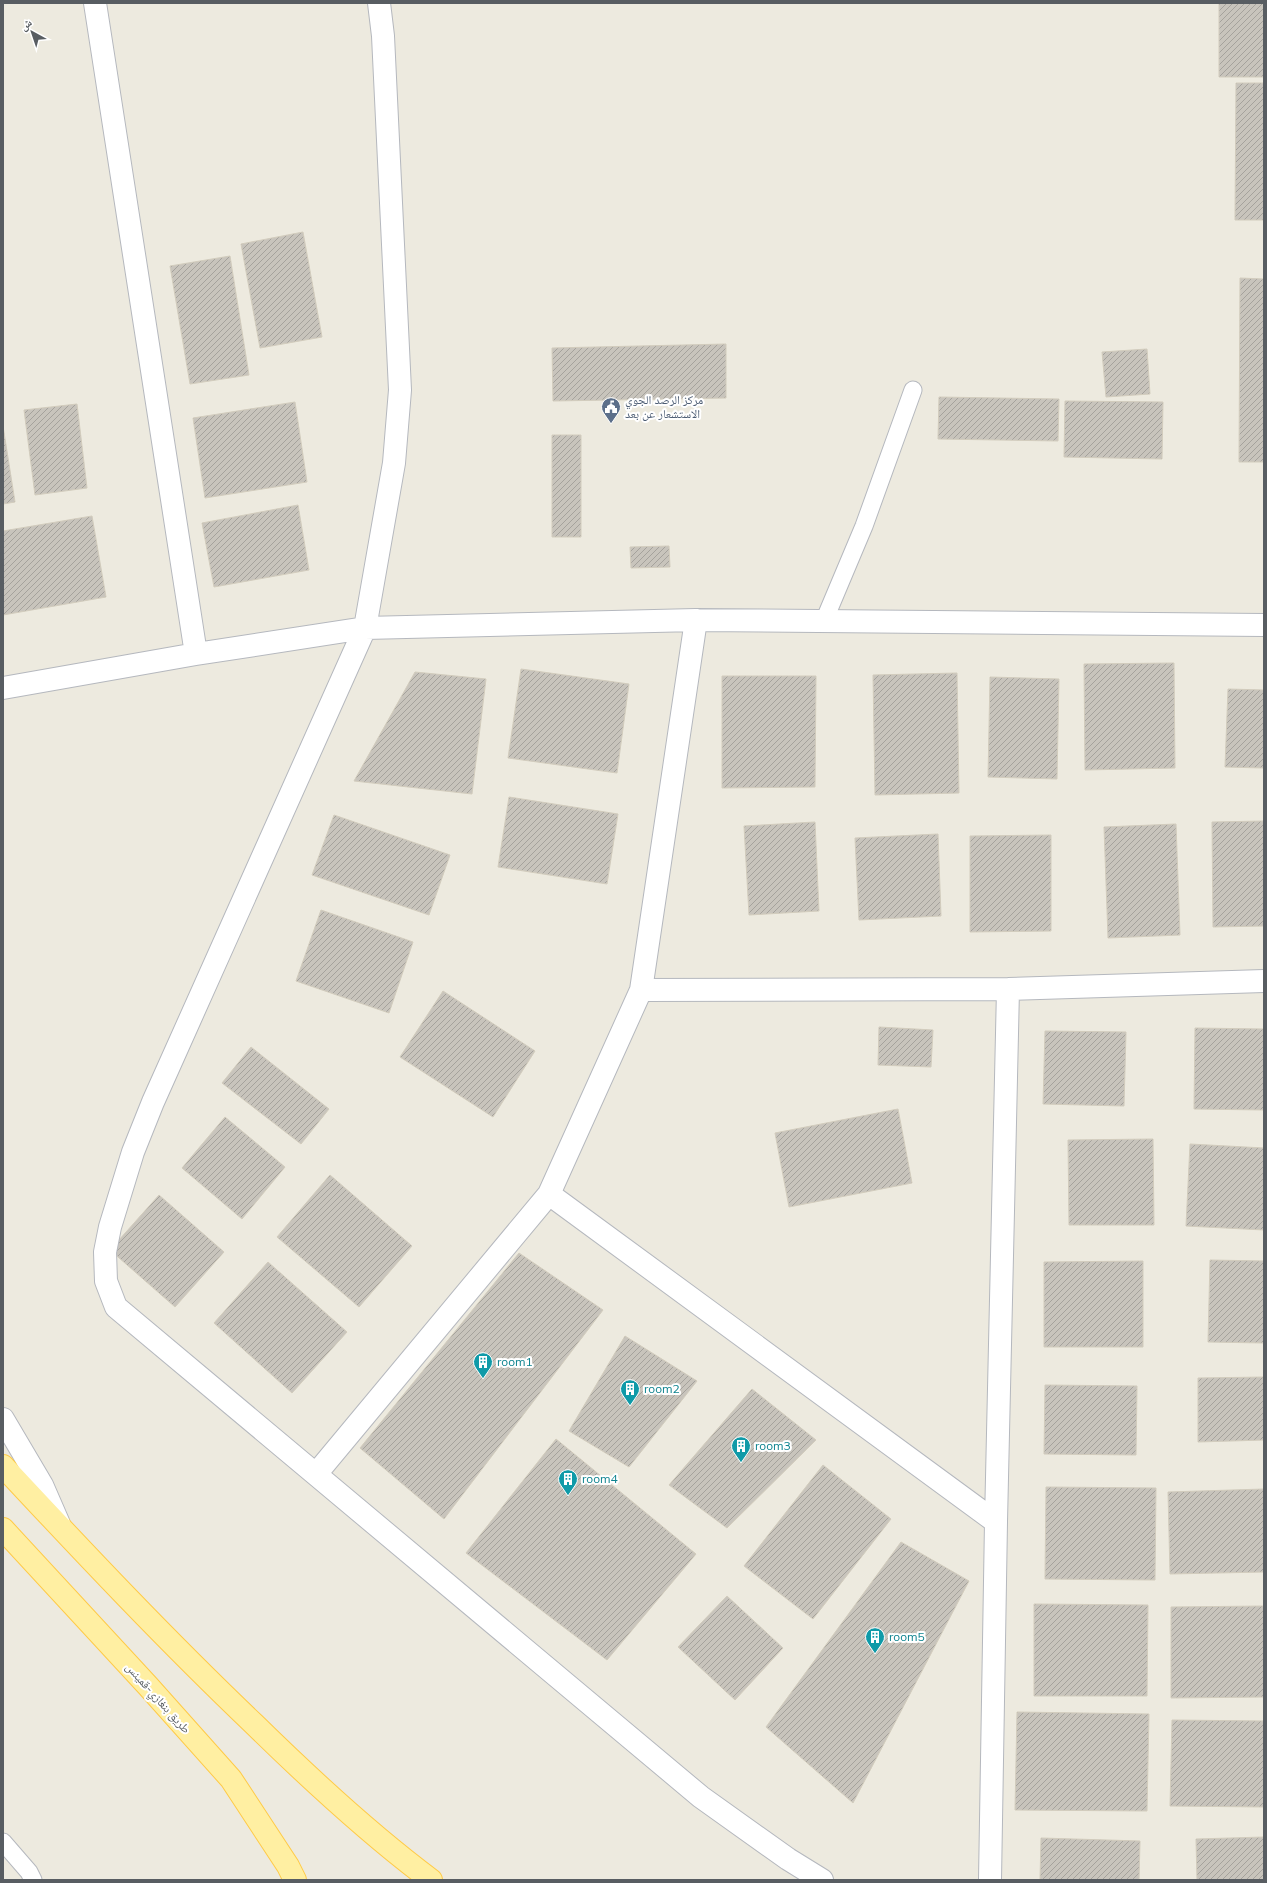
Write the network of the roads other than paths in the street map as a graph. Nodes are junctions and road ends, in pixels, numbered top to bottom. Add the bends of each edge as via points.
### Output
1 (95, 3) edge
2 (379, 3) edge
3 (913, 390) dead end
4 (696, 620) junction
5 (824, 622) junction
6 (1264, 625) edge
7 (365, 628) junction
8 (196, 654) junction
9 (3, 688) edge
10 (1264, 981) edge
11 (1008, 989) junction
12 (641, 990) junction
13 (549, 1194) junction
14 (3, 1419) edge
15 (3, 1466) edge
16 (316, 1474) junction
17 (996, 1522) junction
18 (60, 1527) junction
19 (3, 1529) edge
20 (3, 1842) edge
21 (33, 1880) edge
22 (295, 1880) edge
23 (431, 1880) edge
24 (822, 1880) edge
25 (990, 1880) edge

1 - 8 street
2 - 7 street via 383,36 400,390 394,463
3 - 5 lane via 864,526
4 - 5 street
4 - 7 street
4 - 12 street
5 - 6 street
7 - 8 street
7 - 16 street via 153,1102 133,1152 105,1252 106,1281 116,1307
8 - 9 street
10 - 11 street
11 - 12 street
11 - 17 street
12 - 13 street
13 - 16 street
13 - 17 street
14 - 18 street via 42,1485
15 - 18 main road
16 - 24 street via 701,1797 788,1860
17 - 25 street
18 - 23 main road via 182,1655 294,1763 392,1851
19 - 22 main road, طريق بنغازي-قمينس via 231,1779
20 - 21 lane

